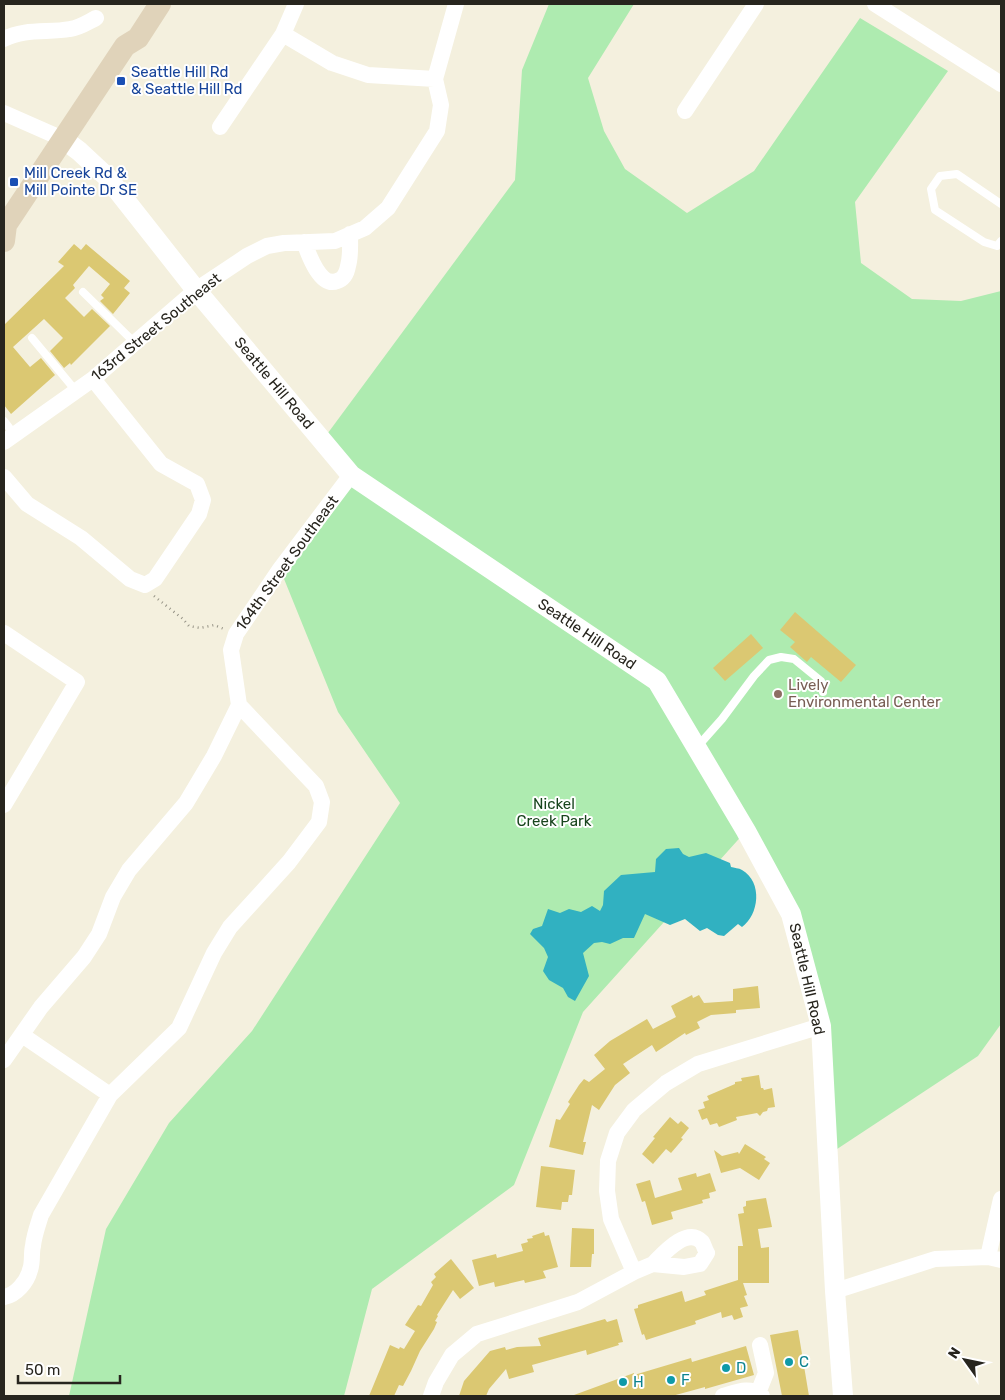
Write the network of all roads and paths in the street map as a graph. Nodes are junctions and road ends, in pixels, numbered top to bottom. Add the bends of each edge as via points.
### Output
1 (145, 4) edge
2 (160, 4) edge
3 (296, 4) edge
4 (456, 4) edge
5 (756, 4) edge
6 (875, 4) edge
7 (96, 18) dead end
8 (283, 34) junction
9 (4, 39) edge
10 (125, 46) junction
11 (435, 79) junction
12 (1001, 84) edge
13 (684, 111) dead end
14 (4, 113) edge
15 (220, 127) dead end
16 (63, 139) junction
17 (1001, 204) edge
18 (5, 231) edge
19 (350, 234) junction
20 (1001, 241) edge
21 (304, 242) junction
22 (196, 290) junction
23 (83, 292) dead end
24 (32, 338) dead end
25 (135, 343) junction
26 (93, 379) junction
27 (76, 391) junction
28 (4, 421) edge
29 (9, 438) edge
30 (351, 475) junction
31 (4, 477) edge
32 (145, 586) junction
33 (4, 633) edge
34 (236, 634) junction
35 (822, 692) dead end
36 (239, 705) junction
37 (696, 747) junction
38 (4, 805) edge
39 (821, 1026) junction
40 (22, 1035) junction
41 (4, 1060) edge
42 (110, 1095) junction
43 (1001, 1199) edge
44 (995, 1259) edge
45 (654, 1264) dead end
46 (634, 1272) junction
47 (835, 1291) junction
48 (4, 1297) edge
49 (760, 1345) dead end
50 (760, 1395) edge
51 (432, 1396) edge
52 (723, 1396) edge
53 (843, 1396) edge

1 - 10 main road via 128,30
2 - 10 main road via 138,38
3 - 8 street
4 - 11 street, 163rd Street Southeast
5 - 13 street
6 - 12 street
7 - 9 street via 73,29 32,31
8 - 11 street via 332,63 368,75
8 - 15 street
10 - 16 main road
11 - 19 street, 163rd Street Southeast via 441,105 437,131 388,208 365,228
14 - 16 street
16 - 18 main road
16 - 22 street, Seattle Hill Road via 107,178
17 - 20 lane via 957,174 940,176 931,189 935,210 984,242 997,246
19 - 21 street, 163rd Street Southeast via 335,240
19 - 21 street via 348,267 344,277 338,281 332,282 317,271
21 - 22 street, 163rd Street Southeast via 266,246
22 - 25 street, 163rd Street Southeast
22 - 30 street, Seattle Hill Road
23 - 25 lane
24 - 27 lane
25 - 26 street, 163rd Street Southeast
26 - 27 street, 163rd Street Southeast
26 - 32 street via 161,464 197,484 203,500 200,514 155,579
27 - 29 street, 163rd Street Southeast
28 - 29 lane
30 - 34 street, 164th Street Southeast
30 - 37 street, Seattle Hill Road via 657,681
31 - 32 street via 27,504 81,538 130,579
32 - 34 path via 189,626 214,625
33 - 38 street via 77,682
34 - 36 street, 164th Street Southeast via 231,650
35 - 37 lane via 821,681 794,659 769,660
36 - 40 street via 186,803 129,870 113,897 99,934
36 - 42 street via 316,786 322,802 319,822 289,862 230,927 214,953 179,1028
37 - 39 street, Seattle Hill Road via 791,914
39 - 46 street via 698,1064 666,1083 634,1110 617,1133 608,1161 607,1191 611,1219
39 - 47 street, Seattle Hill Road
40 - 41 street
40 - 42 street
42 - 48 street via 41,1215 34,1238 31,1270 19,1290
43 - 44 street
44 - 47 street via 935,1259
45 - 46 street
46 - 51 street via 578,1302 477,1334 452,1355 436,1382
47 - 53 street, Seattle Hill Road
49 - 50 street via 766,1373
50 - 52 street via 747,1390

